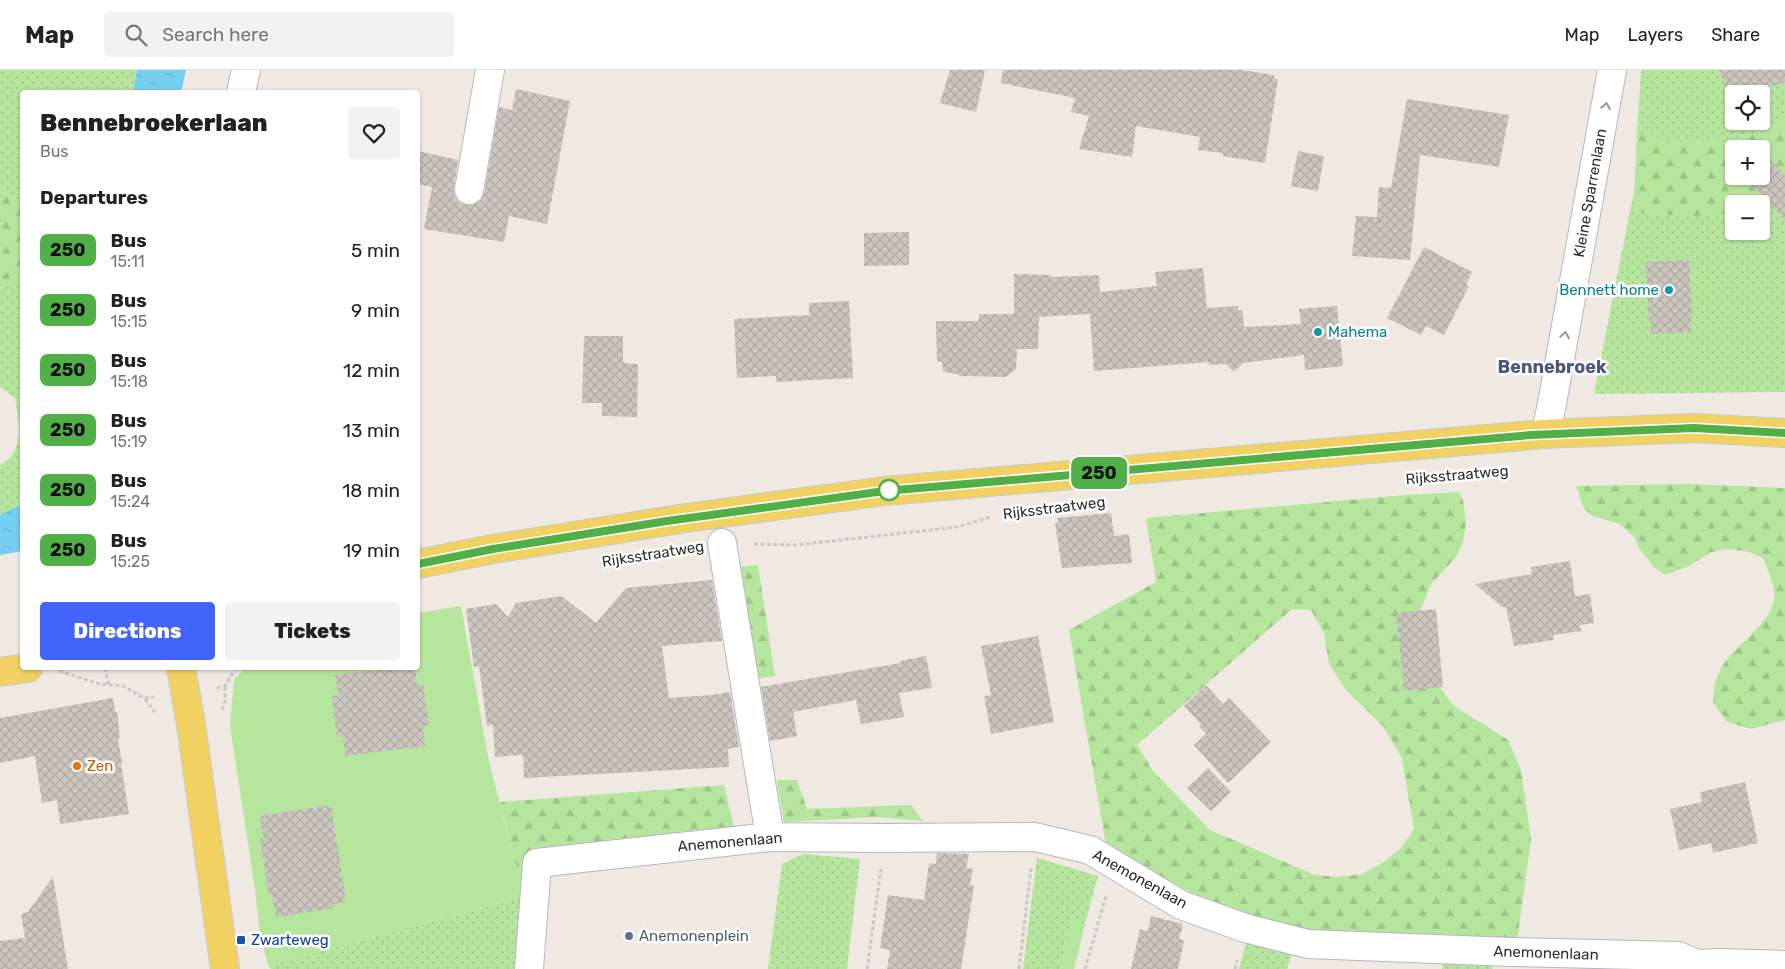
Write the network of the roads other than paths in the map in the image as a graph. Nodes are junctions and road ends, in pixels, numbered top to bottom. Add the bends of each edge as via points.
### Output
1 (246, 70) edge
2 (490, 70) edge
3 (1612, 70) edge
4 (241, 90) edge
5 (469, 190) dead end
6 (1785, 433) edge
7 (1545, 434) junction
8 (722, 543) road end
9 (420, 564) edge
10 (20, 669) edge
11 (181, 670) edge
12 (0, 672) edge
13 (770, 837) junction
14 (1785, 965) edge
15 (225, 969) edge
16 (529, 969) edge

1 - 4 street
2 - 5 street
7 -> 3 street, Kleine Sparrenlaan
6 - 7 main road, Rijksstraatweg via 1694,428
7 - 9 main road, Rijksstraatweg via 885,491 657,522
8 - 13 street
10 - 12 main road
11 - 15 main road
13 - 14 street, Anemonenlaan via 1035,837 1090,850 1181,905 1245,928 1308,944 1678,956 1697,964
13 - 16 street, Anemonenlaan via 537,863

